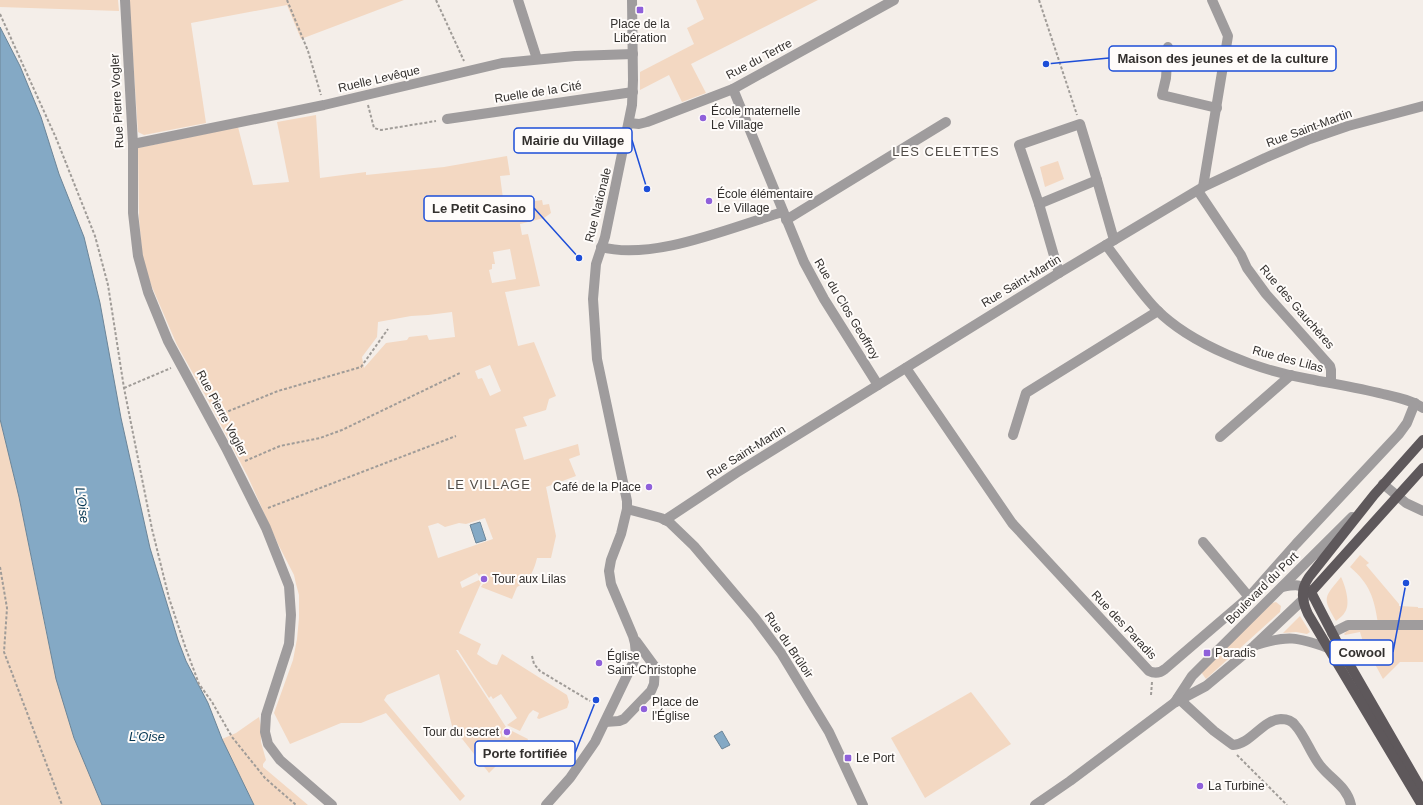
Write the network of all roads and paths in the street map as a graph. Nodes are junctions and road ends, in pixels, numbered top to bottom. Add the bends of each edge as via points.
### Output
1 (125, 0) edge
2 (287, 0) edge
3 (436, 0) edge
4 (518, 0) edge
5 (632, 0) edge
6 (894, 0) edge
7 (1039, 0) edge
8 (1212, 0) edge
9 (0, 14) edge
10 (1168, 47) dead end
11 (633, 54) junction
12 (537, 59) junction
13 (469, 71) junction
14 (733, 89) junction
15 (633, 92) junction
16 (366, 96) junction
17 (324, 105) junction
18 (1423, 106) edge
19 (1216, 108) junction
20 (447, 119) joint
21 (946, 122) dead end
22 (629, 123) junction
23 (1080, 124) junction
24 (133, 144) junction
25 (1097, 180) junction
26 (1200, 189) junction
27 (1039, 204) junction
28 (785, 216) junction
29 (1110, 243) junction
30 (601, 247) junction
31 (1059, 273) junction
32 (1158, 311) junction
33 (388, 329) dead end
34 (182, 364) junction
35 (906, 368) junction
36 (460, 373) dead end
37 (1291, 375) junction
38 (1331, 382) junction
39 (878, 385) junction
40 (124, 388) junction
41 (1419, 406) edge
42 (211, 418) junction
43 (1013, 435) dead end
44 (456, 436) dead end
45 (1220, 437) dead end
46 (1423, 440) edge
47 (235, 465) junction
48 (1423, 468) edge
49 (1383, 484) junction
50 (1374, 495) junction
51 (1397, 496) junction
52 (627, 509) junction
53 (1423, 511) edge
54 (258, 512) junction
55 (665, 520) junction
56 (1203, 542) dead end
57 (0, 567) edge
58 (1282, 587) junction
59 (1307, 589) junction
60 (1249, 597) junction
61 (1302, 599) junction
62 (1423, 625) edge
63 (1334, 629) junction
64 (634, 639) junction
65 (1254, 646) junction
66 (1328, 648) junction
67 (532, 656) dead end
68 (1177, 700) junction
69 (590, 701) dead end
70 (603, 726) junction
71 (1233, 745) junction
72 (1423, 792) edge
73 (62, 805) edge
74 (296, 805) edge
75 (332, 805) edge
76 (546, 805) edge
77 (863, 805) edge
78 (1035, 805) edge
79 (1287, 805) edge
80 (1351, 805) edge
81 (1422, 805) edge

1 - 24 street, Rue Pierre Vogler
2 - 17 path via 308,51
3 - 13 path
4 - 12 street
5 - 11 street, Rue Nationale
6 - 14 street, Rue du Tertre
7 - 23 path
8 - 19 street via 1228,36
9 - 40 path via 56,138 95,236 108,285
10 - 19 street via 1162,95
11 - 12 street, Ruelle Levêque
11 - 15 street, Rue Nationale
12 - 13 street, Ruelle Levêque via 502,63
13 - 16 street, Ruelle Levêque
14 - 22 street, Rue du Tertre via 647,122
14 - 28 street, Rue du Clos Geoffroy
15 - 20 street, Ruelle de la Cité
15 - 22 street, Rue Nationale
16 - 17 street, Ruelle Levêque
16 - 20 path via 374,128 381,130
17 - 24 street, Ruelle Levêque
18 - 26 street, Rue Saint-Martin via 1310,139
19 - 26 street
21 - 28 street
22 - 30 street, Rue Nationale via 606,237
23 - 25 street, Rue des Lilas
23 - 27 street via 1019,145
24 - 34 street, Rue Pierre Vogler via 134,213 138,256 157,317
25 - 27 street
25 - 29 street, Rue des Lilas
26 - 29 street, Rue Saint-Martin
26 - 38 street, Rue des Gauchères via 1247,268 1266,294 1330,366
27 - 31 street
28 - 30 street via 673,245 634,251
28 - 39 street, Rue du Clos Geoffroy via 804,262 821,293
29 - 31 street, Rue Saint-Martin
29 - 32 street, Rue des Lilas via 1128,276
30 - 52 street, Rue Nationale via 594,284 595,343 627,494
31 - 35 street, Rue Saint-Martin
32 - 37 street, Rue des Lilas via 1188,335 1206,345 1260,367
32 - 43 street via 1026,393
33 - 42 path via 361,367 278,391
34 - 40 path
34 - 42 street, Rue Pierre Vogler
35 - 39 street, Rue Saint-Martin
35 - 60 street, Rue des Paradis via 1012,523 1152,673 1161,672
36 - 47 path via 342,430 320,438 280,446
37 - 38 street, Rue des Lilas
37 - 45 street
38 - 41 street, Rue des Lilas via 1396,397
39 - 55 street, Rue Saint-Martin
40 - 74 path via 164,582 199,684 232,737 265,778
41 - 60 street, Rue des Paradis via 1399,434
42 - 47 street, Rue Pierre Vogler
44 - 54 path
46 - 49 main road, Boulevard du Port
47 - 54 street, Rue Pierre Vogler
48 - 51 main road
49 - 50 main road, Boulevard du Port
49 - 51 street
50 - 58 street, Boulevard du Port
50 - 59 main road, Boulevard du Port via 1309,578
51 - 53 street
51 - 59 main road
52 - 55 street
52 - 64 street, Rue Nationale via 619,541 610,562 610,581
54 - 75 street, Rue Pierre Vogler via 286,575 291,595 290,644 266,716 266,740 280,760
55 - 77 street, Rue du Brûloir via 694,546 781,653 829,732
56 - 60 street
57 - 73 path via 7,608 4,652
58 - 59 street via 1297,585
58 - 68 street, Boulevard du Port via 1192,676
59 - 61 main road, Boulevard du Port
59 - 63 main road
61 - 65 street, Boulevard du Port
61 - 66 main road
62 - 63 street via 1348,625
63 - 72 main road
64 - 70 street via 634,661
64 - 70 street via 655,667 652,689 624,719
65 - 66 street via 1290,638
65 - 68 street, Boulevard du Port via 1206,686
66 - 81 main road
67 - 69 path via 540,671
68 - 71 street
68 - 78 street, Boulevard du Port
70 - 76 street via 570,778
71 - 79 path via 1234,752
71 - 80 street via 1275,720 1291,722 1320,766 1344,789

